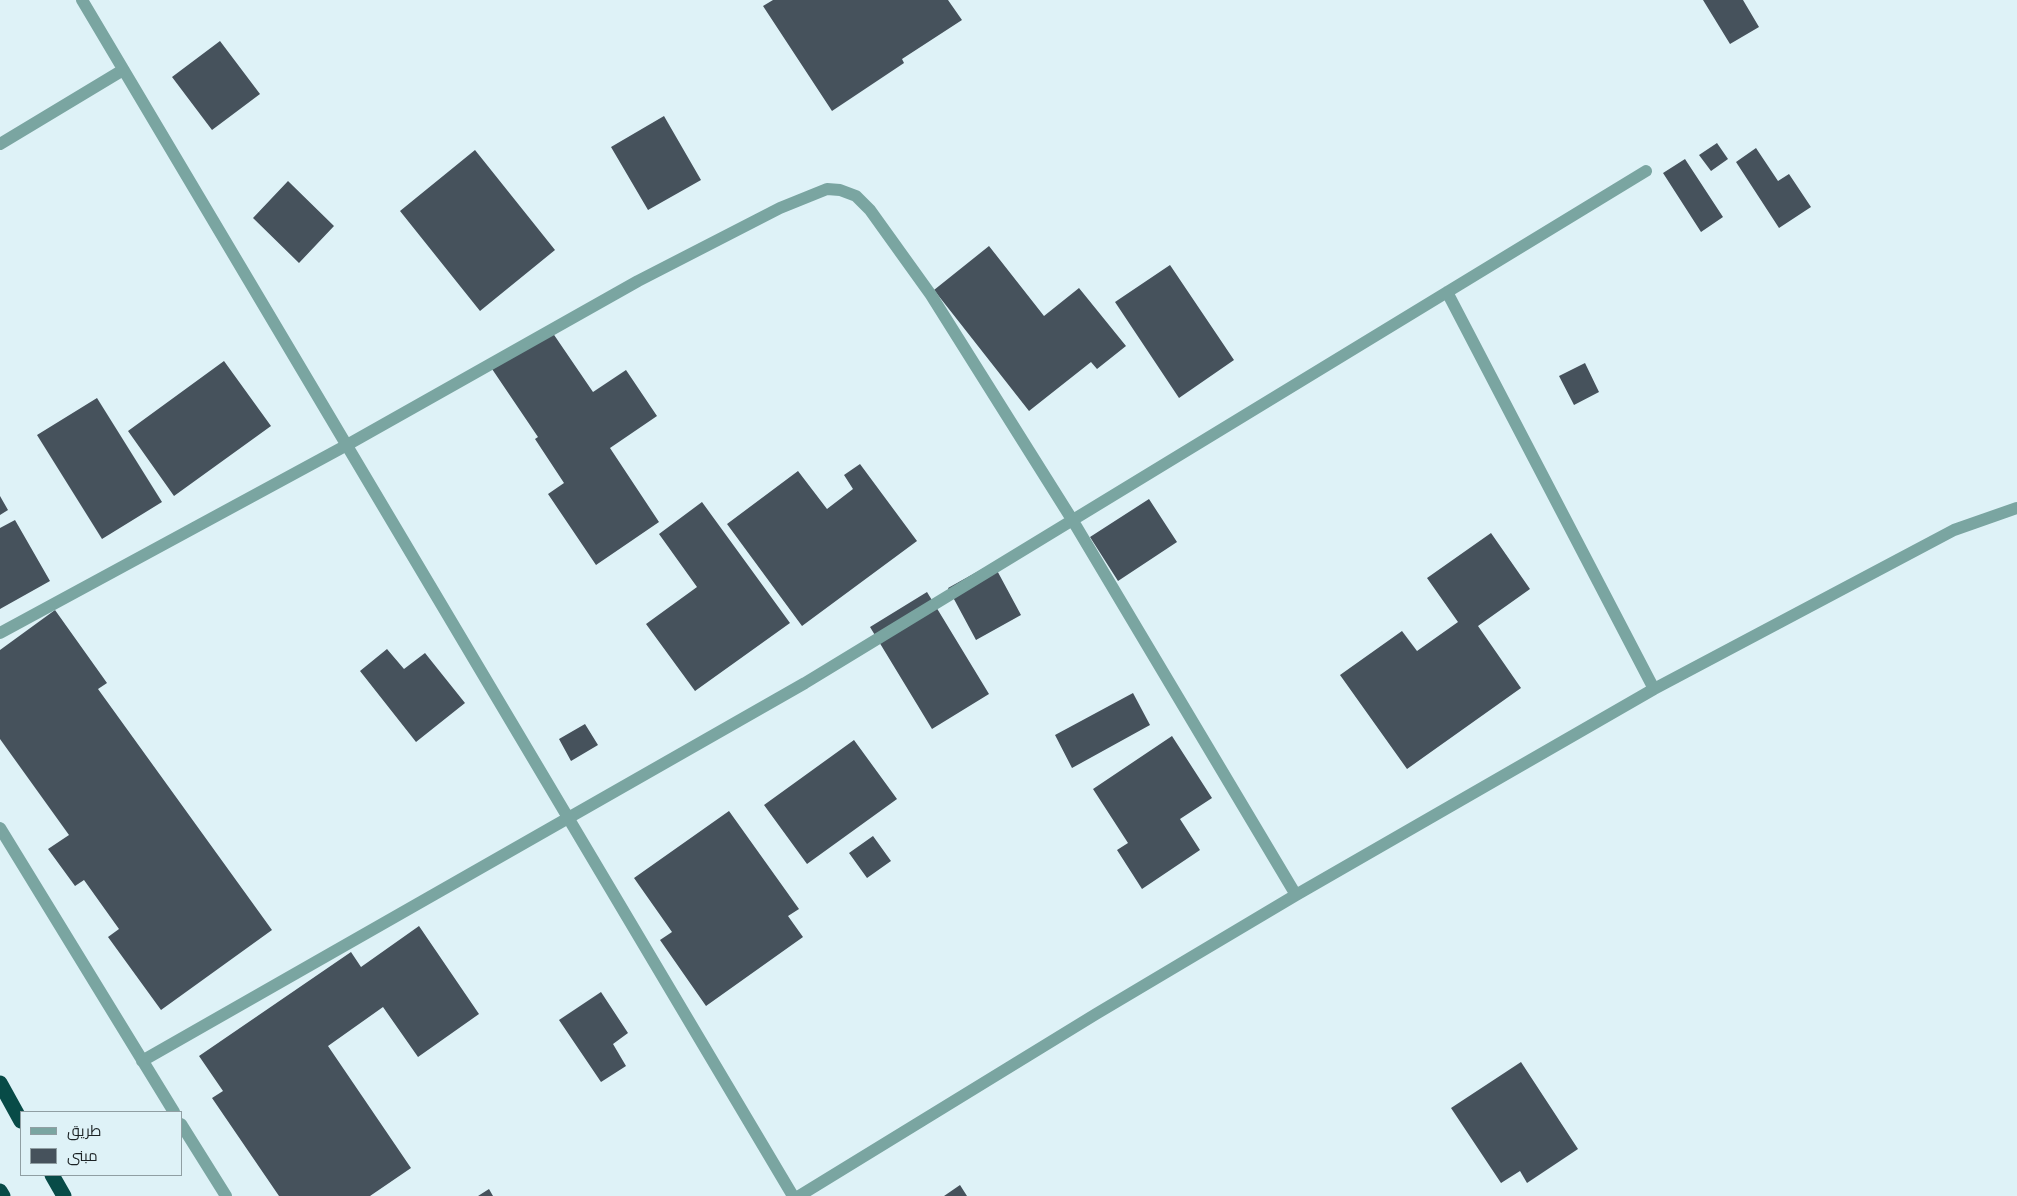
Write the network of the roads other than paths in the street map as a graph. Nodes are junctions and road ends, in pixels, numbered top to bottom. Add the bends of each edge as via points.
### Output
1 (82, 0) edge
2 (123, 70) junction
3 (0, 144) edge
4 (1646, 171) dead end
5 (1447, 292) junction
6 (347, 445) junction
7 (2017, 508) edge
8 (1073, 521) junction
9 (0, 633) edge
10 (1654, 689) junction
11 (569, 817) junction
12 (0, 828) edge
13 (1296, 895) junction
14 (142, 1061) junction
15 (0, 1083) edge
16 (173, 1111) edge
17 (20, 1119) edge
18 (182, 1126) edge
19 (53, 1176) edge
20 (0, 1191) edge
21 (3, 1196) edge
22 (64, 1196) edge
23 (226, 1196) edge
24 (793, 1196) edge
25 (798, 1196) edge

1 - 2 street
2 - 3 street
2 - 6 street
4 - 5 street
5 - 8 street
5 - 10 street
6 - 8 street via 638,281 780,208 827,189 840,190 856,196 870,210 931,295
6 - 9 street
6 - 11 street
7 - 10 street via 1954,530
8 - 11 street via 805,683
8 - 13 street
10 - 13 street
11 - 14 street
11 - 24 street
12 - 14 street
13 - 25 street
14 - 16 street
15 - 17 highway
18 - 23 street
19 - 22 highway
20 - 21 highway

